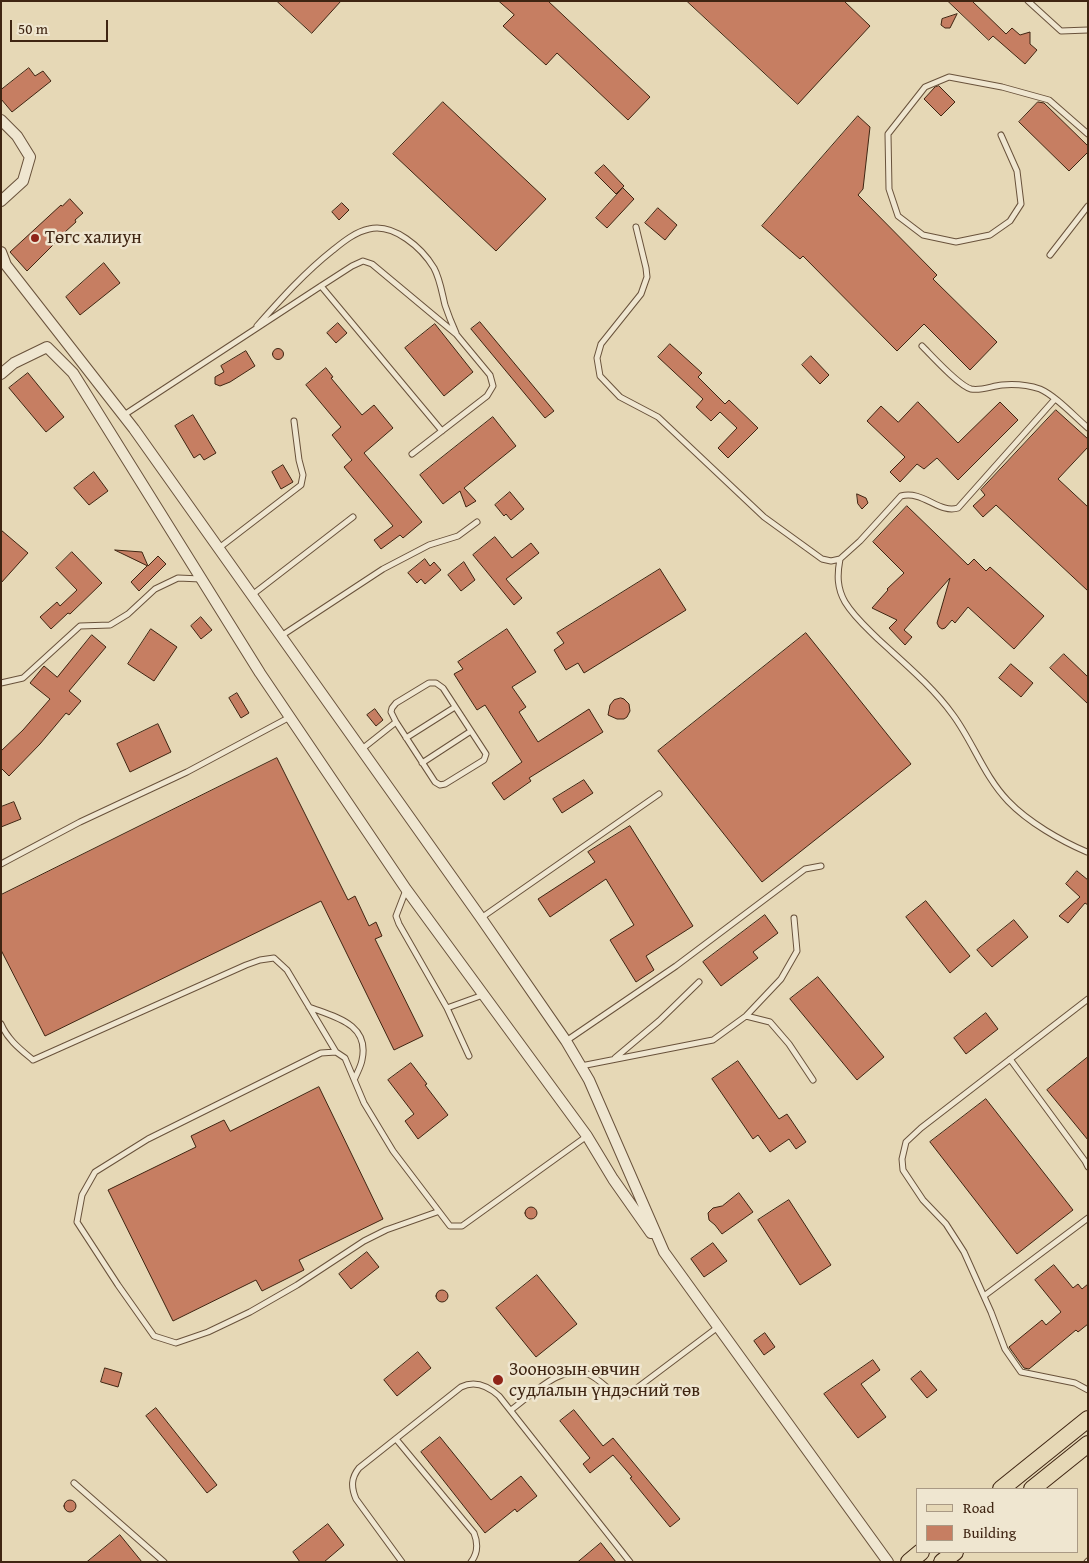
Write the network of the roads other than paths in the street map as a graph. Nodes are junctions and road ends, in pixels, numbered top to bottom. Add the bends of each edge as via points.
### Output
1 (1028, 1) edge
2 (1088, 30) edge
3 (1, 120) edge
4 (1088, 134) edge
5 (1001, 135) dead end
6 (1, 201) edge
7 (1088, 206) edge
8 (636, 227) dead end
9 (1, 252) edge
10 (1050, 255) dead end
11 (321, 286) junction
12 (251, 332) junction
13 (456, 334) junction
14 (922, 346) dead end
15 (1, 374) edge
16 (1055, 399) junction
17 (124, 415) junction
18 (294, 421) dead end
19 (1088, 428) edge
20 (442, 431) junction
21 (412, 454) dead end
22 (353, 517) dead end
23 (477, 522) dead end
24 (219, 548) junction
25 (840, 559) junction
26 (202, 579) junction
27 (252, 595) junction
28 (281, 636) junction
29 (1, 683) edge
30 (455, 707) junction
31 (290, 717) junction
32 (396, 722) junction
33 (471, 731) junction
34 (406, 738) junction
35 (362, 749) junction
36 (422, 763) junction
37 (659, 794) dead end
38 (1087, 852) edge
39 (1, 864) edge
40 (821, 866) dead end
41 (406, 889) junction
42 (481, 918) junction
43 (794, 918) dead end
44 (699, 982) dead end
45 (484, 995) junction
46 (1088, 999) edge
47 (309, 1006) junction
48 (448, 1008) junction
49 (746, 1016) junction
50 (1, 1024) edge
51 (566, 1041) junction
52 (336, 1052) junction
53 (469, 1056) dead end
54 (615, 1059) junction
55 (1010, 1059) junction
56 (581, 1066) junction
57 (355, 1078) junction
58 (813, 1080) dead end
59 (587, 1136) junction
60 (1088, 1167) edge
61 (438, 1212) junction
62 (1088, 1218) edge
63 (664, 1252) junction
64 (984, 1296) junction
65 (718, 1327) junction
66 (1088, 1390) edge
67 (511, 1410) junction
68 (1088, 1419) edge
69 (396, 1439) junction
70 (1088, 1444) edge
71 (74, 1483) dead end
72 (1002, 1488) edge
73 (1033, 1488) edge
74 (921, 1553) edge
75 (953, 1553) edge
76 (164, 1562) edge
77 (402, 1562) edge
78 (471, 1562) edge
79 (630, 1562) edge
80 (888, 1562) edge
81 (909, 1562) edge
82 (942, 1562) edge

1 - 2 lane via 1061,30
3 - 6 street via 17,136 30,157 23,181
4 - 5 lane via 1049,100 1002,86 949,77 925,87 888,134 889,189 898,216 923,235 956,242 990,235 1010,221 1021,204 1017,171
7 - 10 lane
8 - 25 lane via 647,277 641,294 601,344 597,358 600,376 620,397 658,417 786,534 822,559
9 - 17 street via 6,266
11 - 12 lane
11 - 13 lane via 363,261 372,264
11 - 20 lane
12 - 13 lane via 302,276 332,251 355,234 383,228 412,243 426,257 434,269
12 - 17 lane
13 - 20 lane via 490,375 493,386 487,396
14 - 16 lane via 970,389 1024,386 1042,390
15 - 26 street via 14,363 47,347 73,373
16 - 19 lane
16 - 25 lane via 958,508 946,509 916,495 901,496
17 - 24 street
18 - 24 lane via 303,475 301,485
20 - 21 lane
22 - 27 lane
23 - 28 lane via 458,536 429,545 383,569
24 - 27 street
25 - 38 lane via 838,590 849,608 953,715 989,777 1008,801 1068,844
26 - 29 lane via 178,578 155,589 128,614 110,625 80,626 23,678
26 - 31 street
27 - 28 street
28 - 35 street
30 - 32 lane via 443,688 429,683 396,703 390,712
30 - 33 lane
30 - 34 lane
31 - 39 lane
31 - 41 street
32 - 34 lane
32 - 35 lane
33 - 36 lane
33 - 36 lane via 486,754 484,760 440,785
34 - 36 lane
35 - 42 street
37 - 42 lane
40 - 51 lane via 805,869 676,966
41 - 45 street
41 - 48 lane via 396,916
42 - 51 street
43 - 49 lane via 797,951 781,979
44 - 54 lane
45 - 48 lane
45 - 59 street
46 - 55 lane
47 - 50 lane via 287,970 274,958 246,965 34,1060 17,1047
47 - 52 lane
47 - 57 lane via 348,1023 359,1032 363,1042 362,1060
48 - 53 lane
49 - 54 lane via 714,1040
49 - 58 lane via 770,1022
51 - 56 street
52 - 57 lane via 345,1058
52 - 61 lane via 321,1053 148,1139 95,1172 82,1195 77,1222 154,1336 176,1343 250,1312 386,1230
54 - 56 lane
55 - 60 lane
55 - 64 lane via 921,1128 906,1142 902,1158 903,1170 964,1252
56 - 63 street
57 - 61 lane via 364,1103 393,1151
59 - 61 lane via 462,1226 450,1226
59 - 63 street
62 - 64 lane
63 - 65 street
64 - 66 lane via 1005,1349 1021,1372 1074,1383
65 - 67 lane via 628,1394 616,1394 591,1375 569,1372 550,1381
65 - 80 street
67 - 69 lane via 489,1388 465,1385
67 - 79 lane
68 - 72 main road
69 - 77 lane via 359,1468 353,1479 353,1488 356,1499
69 - 78 lane via 474,1533 476,1550
70 - 73 main road
71 - 76 lane
74 - 81 main road
75 - 82 main road

